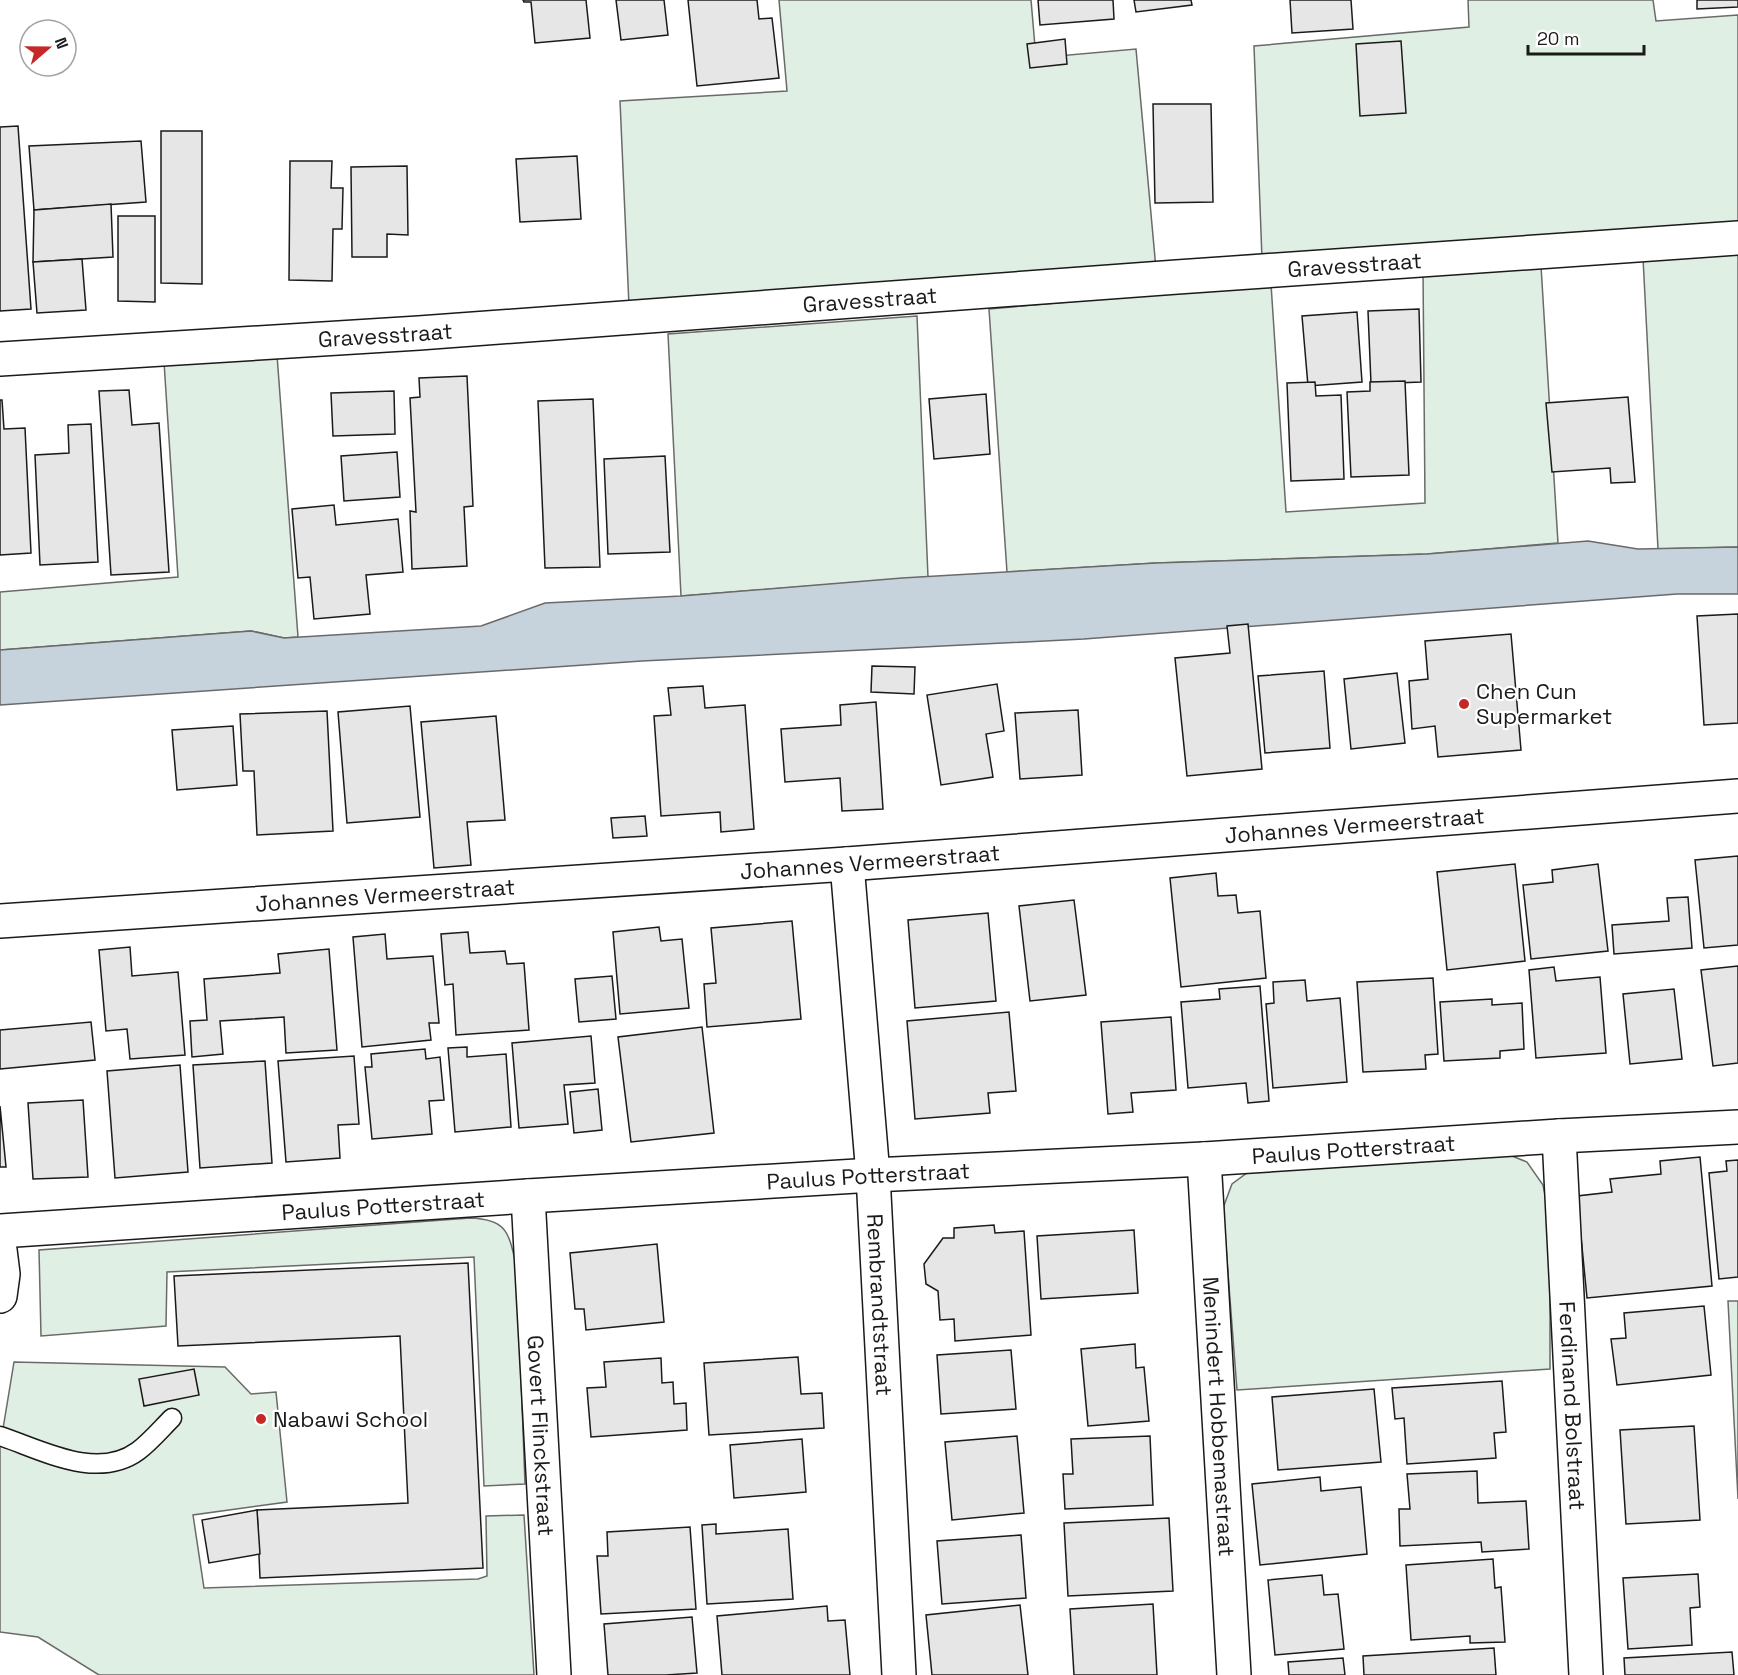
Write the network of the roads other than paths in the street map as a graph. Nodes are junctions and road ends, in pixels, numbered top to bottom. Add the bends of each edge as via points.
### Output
1 (1738, 238) edge
2 (0, 359) edge
3 (1738, 796) edge
4 (847, 864) junction
5 (0, 921) edge
6 (1738, 1126) edge
7 (1559, 1136) junction
8 (1204, 1159) junction
9 (873, 1175) junction
10 (528, 1196) junction
11 (0, 1231) edge
12 (0, 1250) edge
13 (0, 1296) edge
14 (172, 1418) dead end
15 (0, 1436) edge
16 (554, 1675) edge
17 (899, 1675) edge
18 (1234, 1675) edge
19 (1586, 1675) edge

1 - 2 street, Gravesstraat via 431,333
3 - 4 street, Johannes Vermeerstraat
4 - 5 street, Johannes Vermeerstraat
4 - 9 street, Rembrandtstraat
6 - 7 street, Paulus Potterstraat
7 - 8 street, Paulus Potterstraat
7 - 19 street, Ferdinand Bolstraat
8 - 9 street, Paulus Potterstraat
8 - 18 street, Menindert Hobbemastraat
9 - 10 street, Paulus Potterstraat
9 - 17 street, Rembrandtstraat
10 - 11 street, Paulus Potterstraat
10 - 16 street, Govert Flinckstraat
12 - 13 street
14 - 15 lane via 138,1452 113,1463 89,1464

